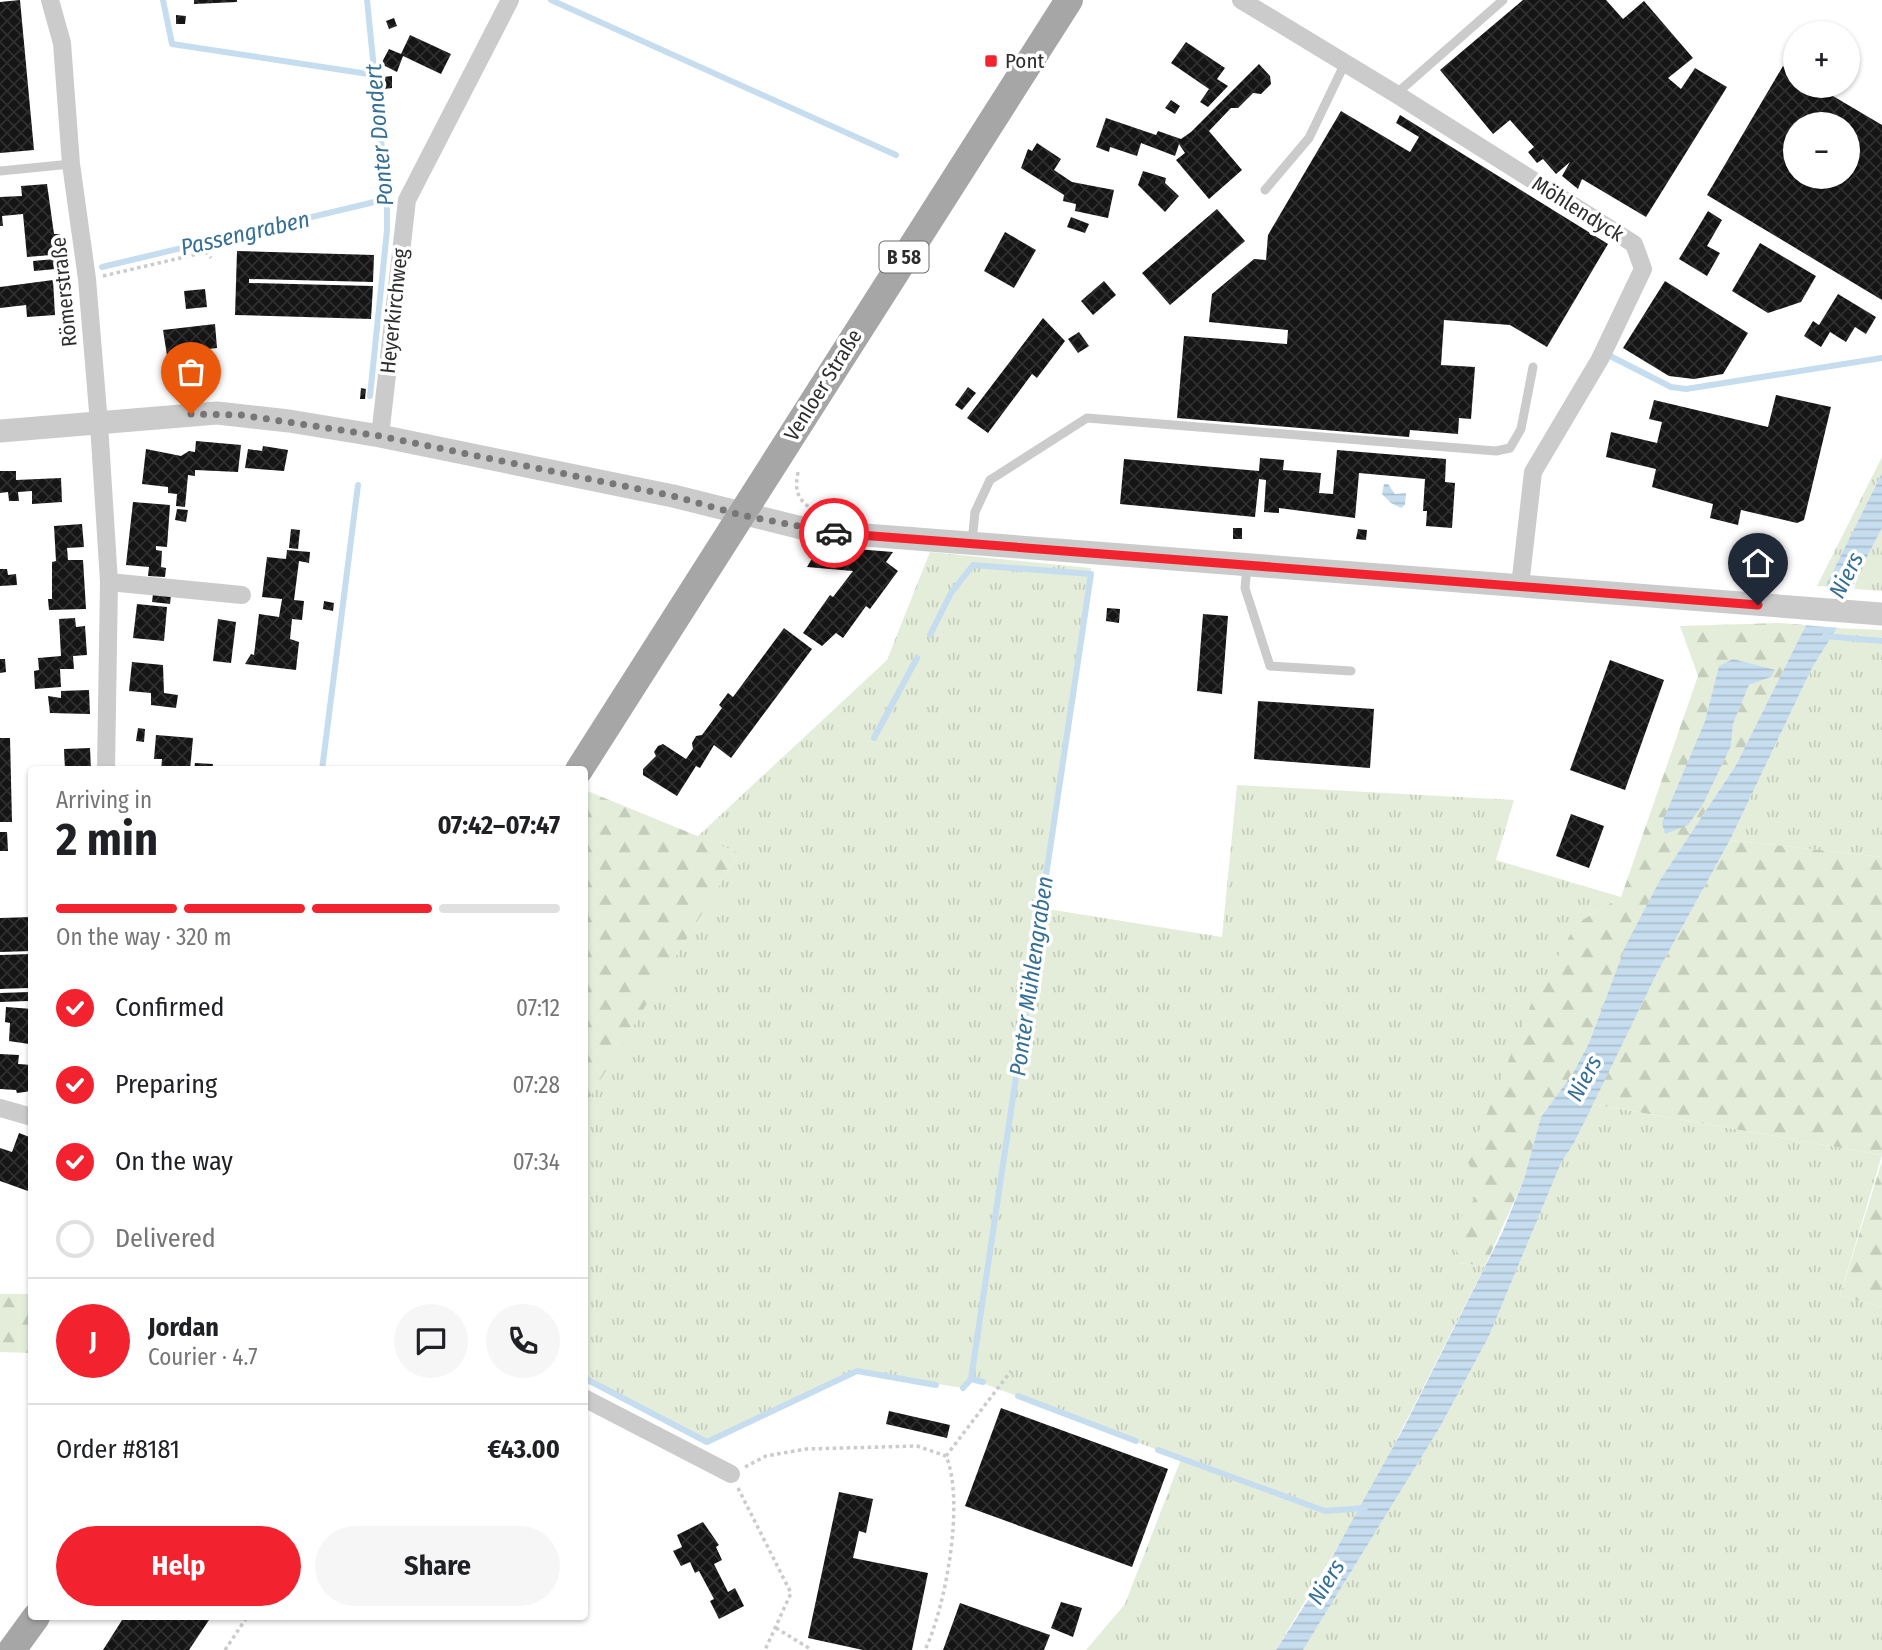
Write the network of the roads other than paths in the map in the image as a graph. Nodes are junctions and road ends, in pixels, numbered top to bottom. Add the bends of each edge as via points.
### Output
1 (50, 0) edge
2 (510, 0) edge
3 (1069, 0) edge
4 (1241, 0) edge
5 (1503, 0) edge
6 (1345, 63) junction
7 (1396, 94) junction
8 (71, 164) junction
9 (0, 171) edge
10 (1265, 190) dead end
11 (1533, 367) dead end
12 (99, 424) junction
13 (0, 430) edge
14 (380, 436) junction
15 (741, 515) junction
16 (972, 544) junction
17 (1247, 565) junction
18 (108, 582) junction
19 (1520, 586) junction
20 (242, 596) dead end
21 (1876, 614) edge
22 (1351, 671) dead end
23 (106, 766) edge
24 (582, 766) edge
25 (0, 1108) edge
26 (28, 1116) edge
27 (588, 1400) edge
28 (730, 1474) road end
29 (34, 1620) edge
30 (12, 1650) edge

1 - 8 street, Römerstraße via 62,43
2 - 14 street, Heyerkirchweg via 407,200
3 - 15 main road, Venloer Straße / B 58
4 - 6 street, Möhlendyck
5 - 7 lane
6 - 7 street, Möhlendyck
6 - 10 lane via 1309,138
7 - 19 street, Möhlendyck via 1634,244 1643,269 1600,359 1532,472
8 - 9 lane
8 - 12 street, Römerstraße via 87,279
11 - 16 lane via 1521,429 1510,448 1496,451 1087,418 990,480 975,512
12 - 13 street
12 - 14 street via 217,413
12 - 18 street, Römerstraße
14 - 15 street via 673,496
15 - 16 street via 814,531
15 - 24 main road, Venloer Straße / B 58
16 - 17 street
17 - 19 street
17 - 22 lane via 1245,588 1270,666
18 - 20 street
18 - 23 street, Römerstraße
19 - 21 street
25 - 26 street
27 - 28 street
29 - 30 main road

